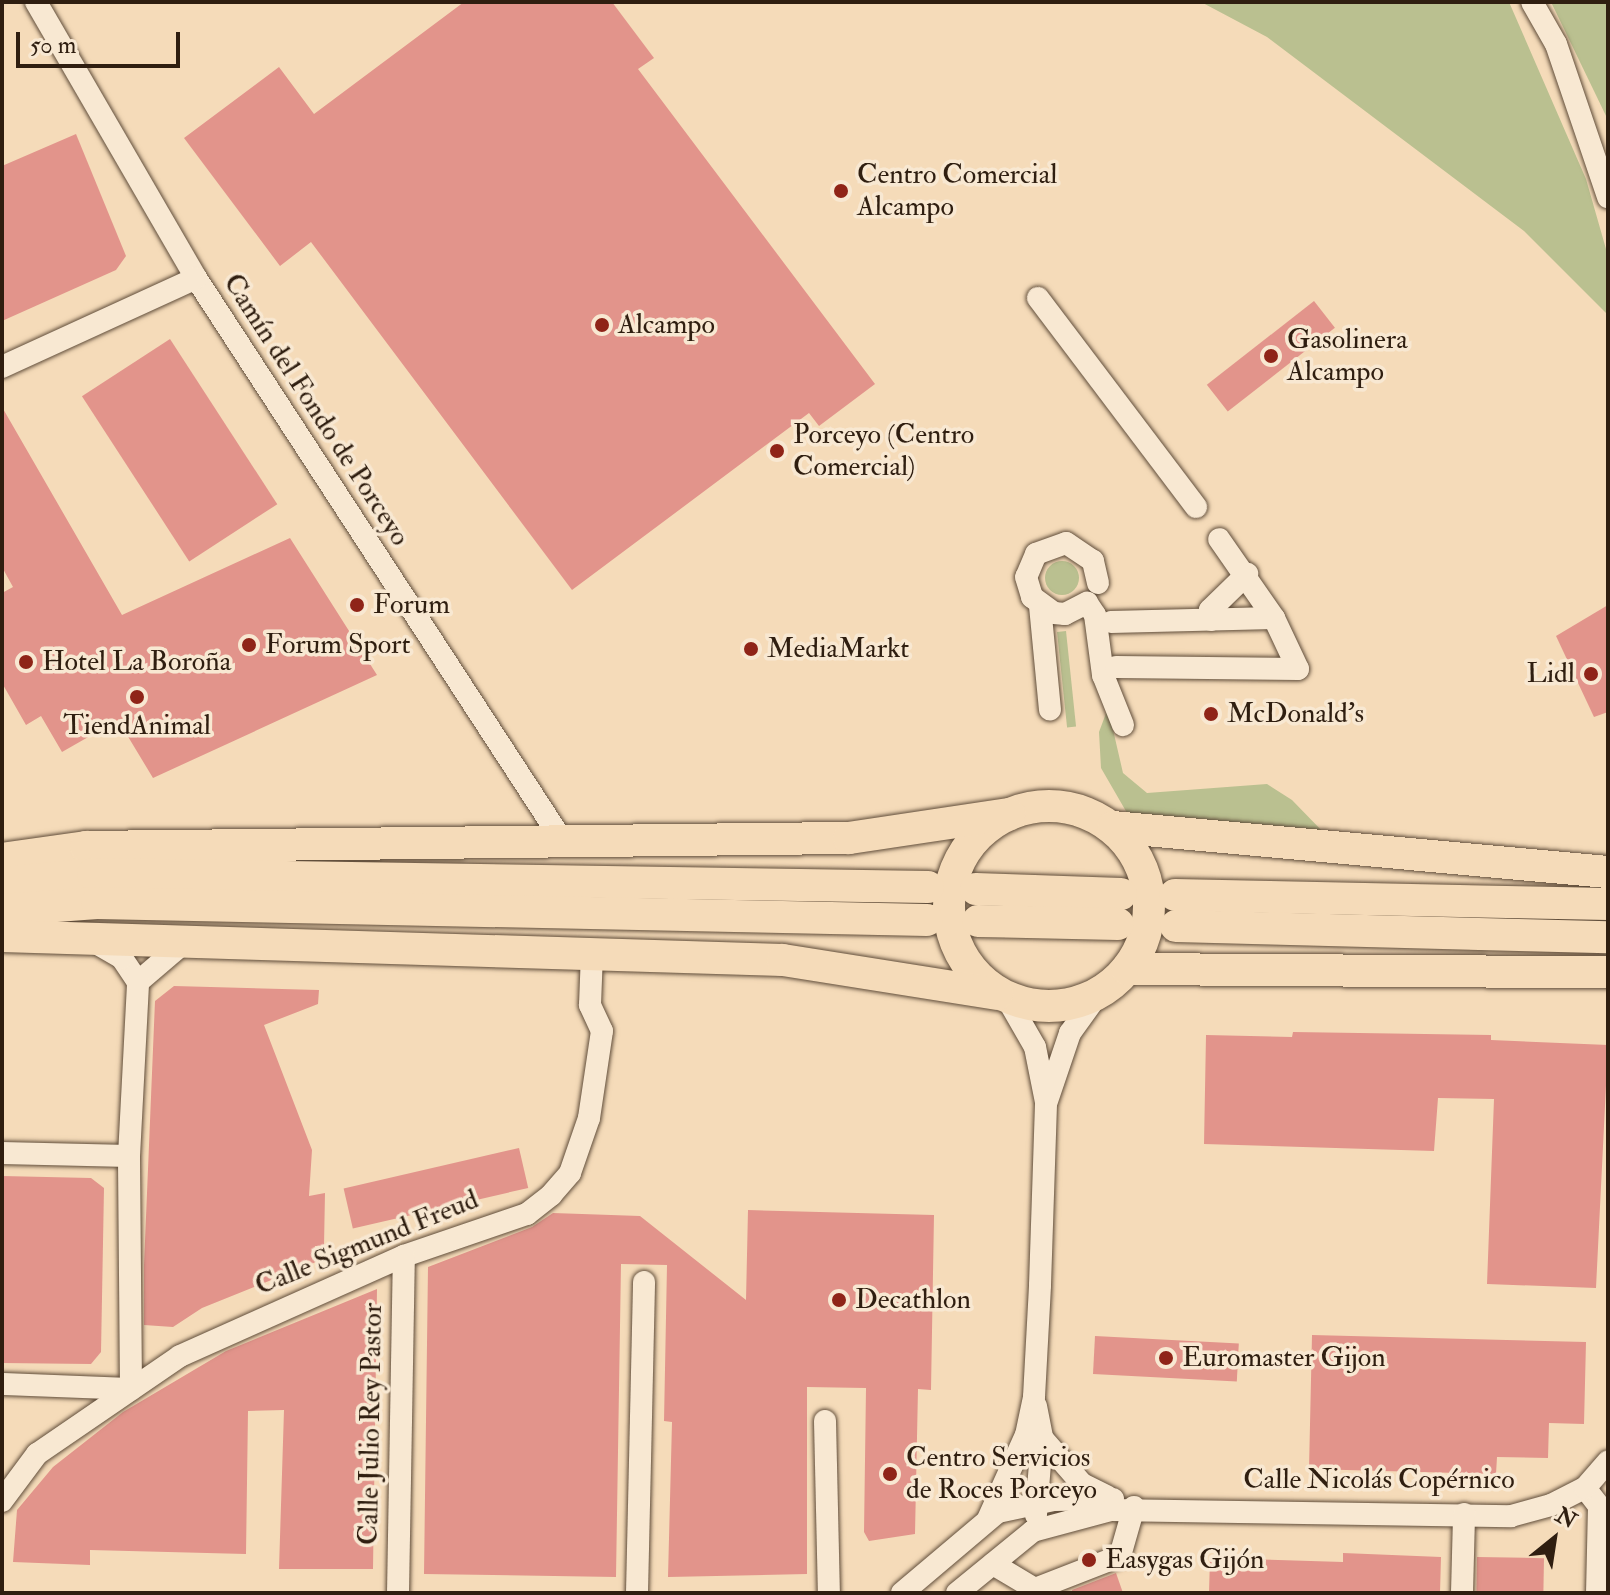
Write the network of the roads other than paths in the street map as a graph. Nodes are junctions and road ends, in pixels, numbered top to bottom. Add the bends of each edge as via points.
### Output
1 (36, 2) edge
2 (1532, 2) edge
3 (1608, 197) edge
4 (196, 278) junction
5 (1038, 298) dead end
6 (2, 367) edge
7 (1196, 507) dead end
8 (1219, 539) dead end
9 (1247, 574) junction
10 (1098, 583) dead end
11 (1028, 592) junction
12 (1274, 618) junction
13 (1211, 620) junction
14 (1111, 622) dead end
15 (1116, 667) dead end
16 (1050, 710) dead end
17 (1123, 725) dead end
18 (1009, 814) junction
19 (1113, 827) junction
20 (562, 840) junction
21 (2, 859) edge
22 (1608, 872) edge
23 (2, 883) edge
24 (928, 887) tunnel mouth
25 (976, 889) tunnel mouth
26 (1608, 904) edge
27 (2, 910) edge
28 (927, 920) tunnel mouth
29 (978, 921) tunnel mouth
30 (2, 936) edge
31 (1608, 937) edge
32 (89, 938) junction
33 (186, 941) junction
34 (592, 953) junction
35 (1127, 969) junction
36 (1608, 972) edge
37 (138, 982) junction
38 (1003, 997) junction
39 (1096, 997) junction
40 (1046, 1102) junction
41 (2, 1153) edge
42 (129, 1156) junction
43 (404, 1256) junction
44 (644, 1282) dead end
45 (2, 1384) edge
46 (131, 1389) junction
47 (825, 1421) dead end
48 (1034, 1436) junction
49 (1608, 1462) edge
50 (1585, 1488) junction
51 (2, 1501) edge
52 (1039, 1502) junction
53 (1124, 1503) junction
54 (1464, 1514) junction
55 (988, 1519) junction
56 (1058, 1523) junction
57 (1033, 1531) junction
58 (993, 1564) junction
59 (1601, 1584) edge
60 (398, 1593) edge
61 (637, 1593) edge
62 (829, 1593) edge
63 (902, 1593) edge
64 (957, 1593) edge
65 (1462, 1593) edge

1 - 4 street, Camín del Fondo de Porceyo
2 - 3 street via 1556,44
4 - 6 street
4 - 20 street, Camín del Fondo de Porceyo
5 - 7 street
8 - 9 street
9 - 12 street
9 - 13 street via 1210,610
10 - 11 street via 1086,553 1055,544 1029,565
11 - 16 street
11 - 17 street via 1065,614 1087,603 1095,615 1103,675
12 - 13 street
12 - 15 street via 1298,669
13 - 14 street
18 - 19 highway via 1027,806 1063,805
18 - 20 highway via 849,838
18 - 38 highway via 979,835 964,855 947,902 958,948
19 - 22 highway
19 - 35 highway via 1142,867 1150,901 1146,934
20 - 21 highway via 86,847
23 - 24 highway via 93,874
25 - 29 highway via 1120,909
26 - 31 highway via 1176,910
27 - 28 highway via 97,903
30 - 32 highway
32 - 33 highway
32 - 37 street via 122,958
33 - 34 highway
33 - 37 street
34 - 38 highway via 783,960
34 - 43 street, Calle Sigmund Freud via 590,1005 602,1031 589,1118 570,1173 527,1214
35 - 36 highway
35 - 39 highway
37 - 42 street
38 - 39 highway via 1066,1007
38 - 40 street via 1035,1047
39 - 40 street via 1070,1033
40 - 48 street
41 - 42 street
42 - 46 street
43 - 46 street, Calle Sigmund Freud via 180,1356
43 - 60 street, Calle Julio Rey Pastor
44 - 61 street
45 - 46 street
46 - 51 street, Calle Sigmund Freud via 37,1454
47 - 62 street
48 - 52 street
48 - 53 street, Calle Nicolás Copérnico via 1082,1484
48 - 55 street
49 - 50 street, Calle Nicolás Copérnico
50 - 54 street, Calle Nicolás Copérnico via 1511,1516
50 - 59 street via 1599,1506
52 - 53 street, Calle Nicolás Copérnico
52 - 55 street, Calle Nicolás Copérnico via 1016,1505
52 - 56 street
52 - 57 street
53 - 54 street, Calle Nicolás Copérnico
53 - 56 street, Calle Nicolás Copérnico
53 - 58 street via 1120,1556 1035,1589
54 - 65 street
55 - 63 street
56 - 57 street, Calle Nicolás Copérnico
57 - 58 street
58 - 64 street

